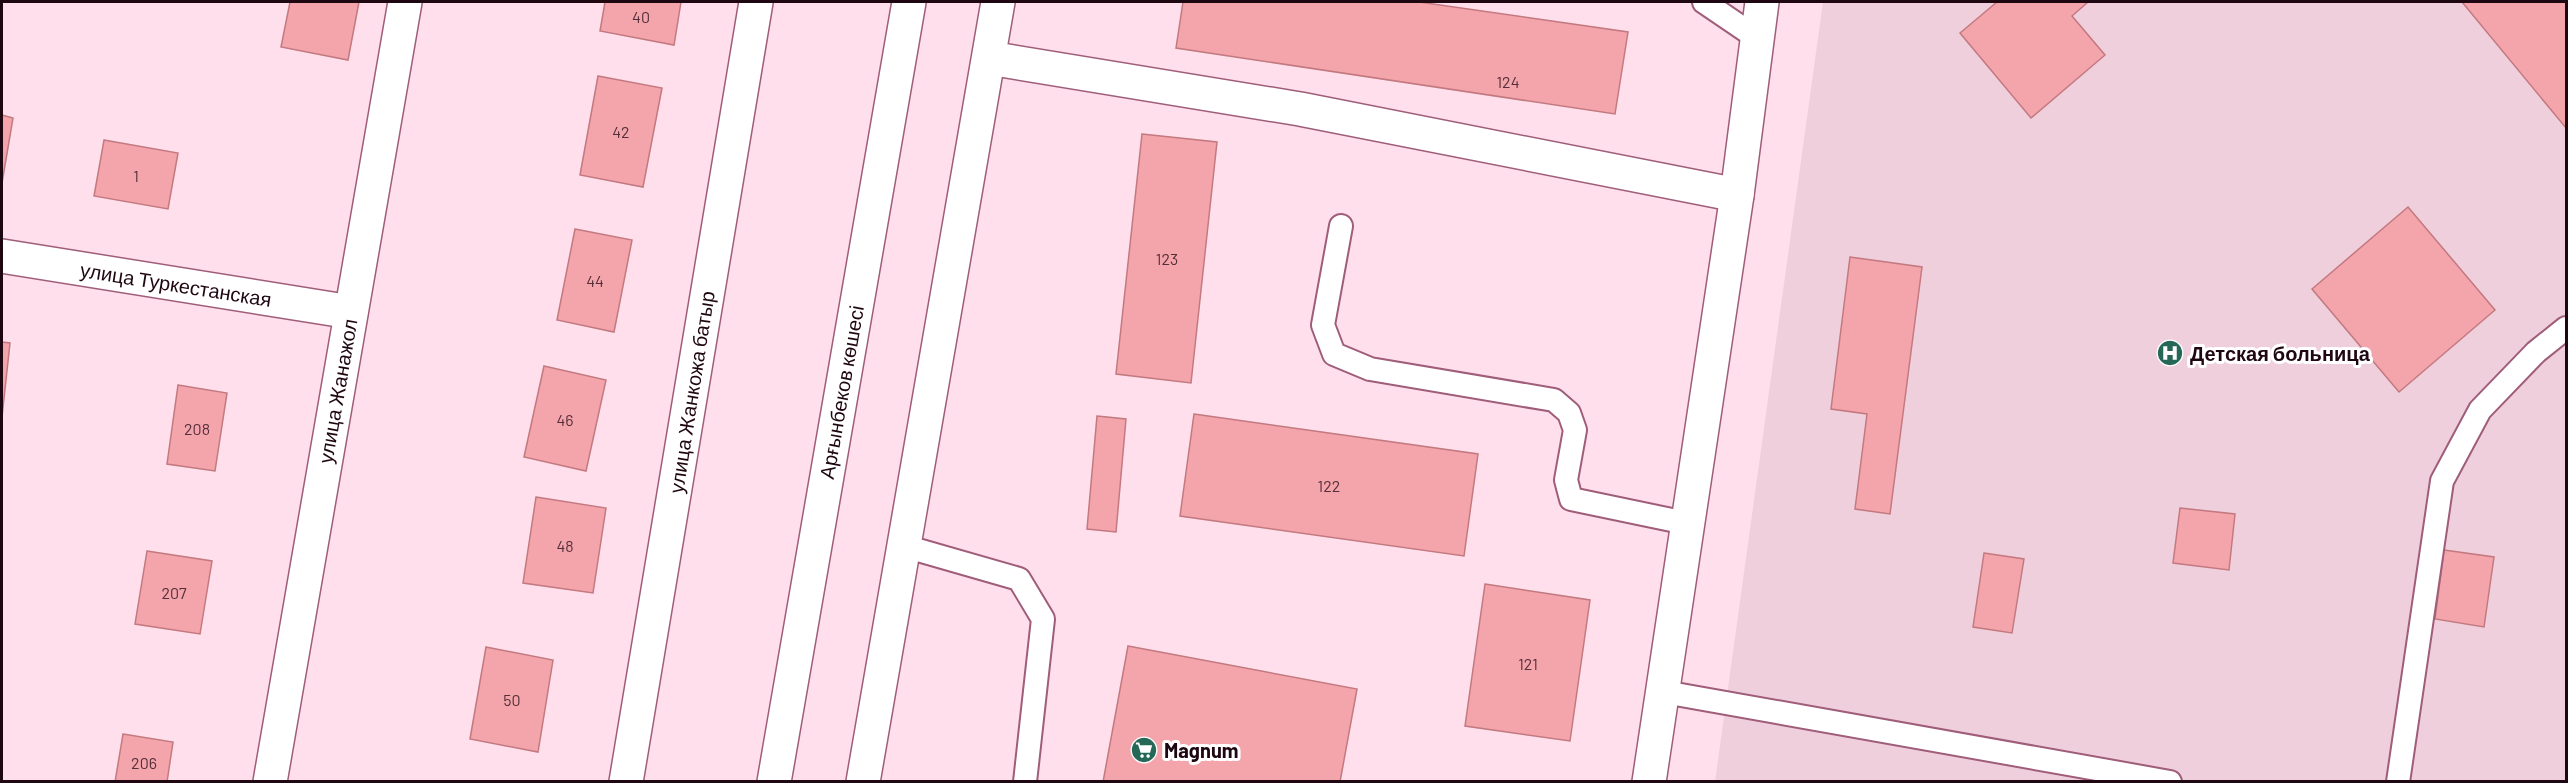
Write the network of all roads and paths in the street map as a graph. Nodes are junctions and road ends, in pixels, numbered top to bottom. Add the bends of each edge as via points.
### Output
1 (405, 2) edge
2 (756, 2) edge
3 (909, 2) edge
4 (998, 2) edge
5 (1704, 2) edge
6 (1762, 2) edge
7 (1757, 38) junction
8 (988, 58) junction
9 (1737, 195) junction
10 (1341, 226) dead end
11 (2, 256) edge
12 (351, 312) junction
13 (2566, 328) edge
14 (1686, 523) junction
15 (904, 546) junction
16 (1664, 692) junction
17 (270, 782) edge
18 (626, 782) edge
19 (774, 782) edge
20 (863, 782) edge
21 (1025, 782) edge
22 (1649, 782) edge
23 (2170, 782) edge
24 (2398, 782) edge

1 - 12 street, улица Жанажол
2 - 18 street, улица Жанкожа батыр
3 - 19 street, Арғынбеков көшесі
4 - 8 street
5 - 7 lane
6 - 7 street
7 - 9 street
8 - 9 street via 1300,109
8 - 15 street
9 - 14 street
10 - 14 lane via 1323,325 1335,354 1370,369 1554,400 1569,412 1575,430 1566,480 1571,499
11 - 12 street, улица Туркестанская
12 - 17 street, улица Жанажол
13 - 24 lane via 2536,352 2480,410 2442,481
14 - 16 street
15 - 20 street
15 - 21 lane via 1019,579 1043,619
16 - 22 street
16 - 23 lane

